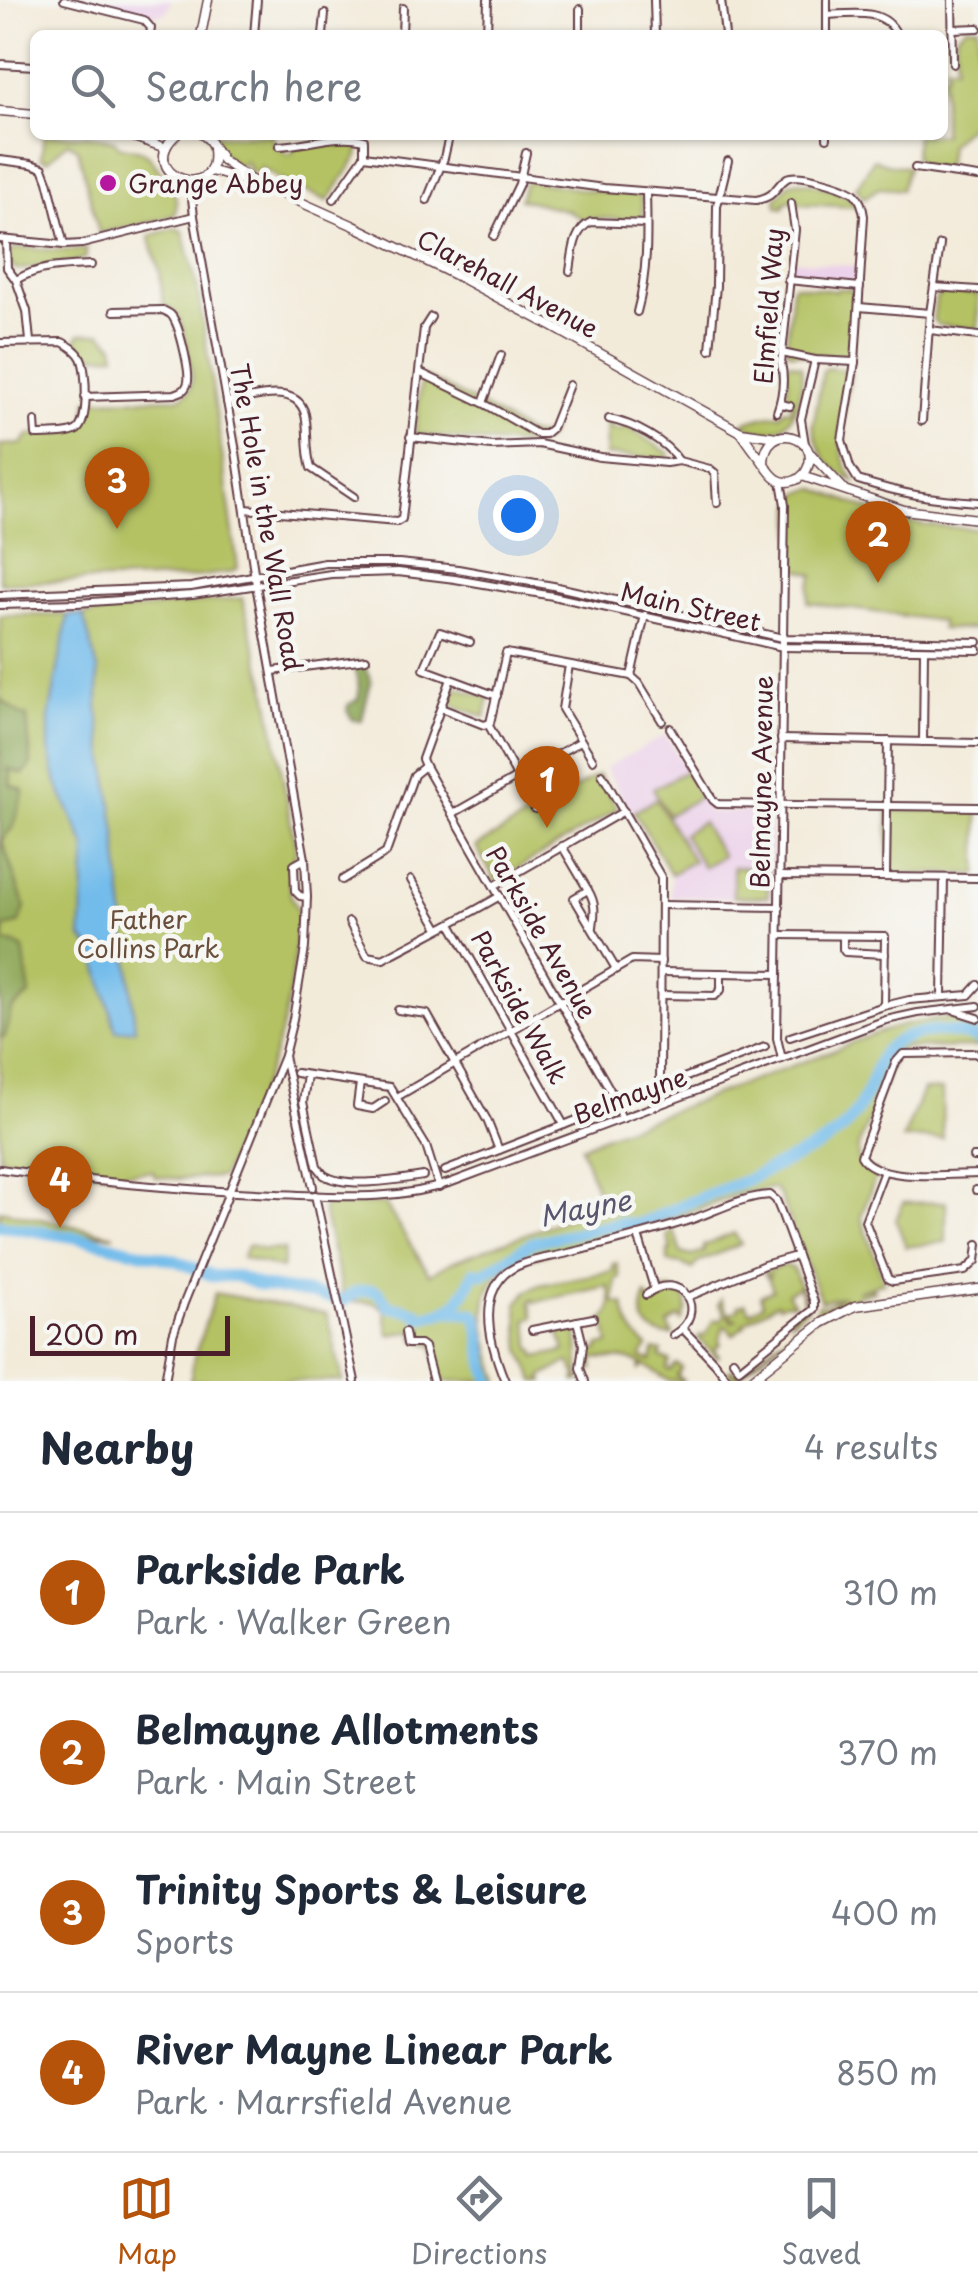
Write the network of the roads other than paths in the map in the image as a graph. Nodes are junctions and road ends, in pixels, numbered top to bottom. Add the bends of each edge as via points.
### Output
1 (64, 0) edge
2 (208, 0) edge
3 (258, 0) edge
4 (488, 0) edge
5 (654, 0) edge
6 (721, 0) edge
7 (827, 0) edge
8 (952, 0) edge
9 (403, 8) dead end
10 (580, 9) dead end
11 (325, 14) dead end
12 (826, 14) junction
13 (952, 28) junction
14 (978, 28) edge
15 (151, 30) edge
16 (202, 30) edge
17 (255, 30) edge
18 (323, 30) edge
19 (402, 30) edge
20 (487, 30) edge
21 (580, 30) edge
22 (655, 30) edge
23 (724, 30) edge
24 (827, 30) edge
25 (894, 30) edge
26 (0, 64) edge
27 (953, 64) dead end
28 (30, 66) edge
29 (0, 111) edge
30 (30, 114) edge
31 (143, 140) edge
32 (172, 140) edge
33 (209, 140) edge
34 (346, 140) edge
35 (364, 140) edge
36 (448, 142) dead end
37 (279, 146) dead end
38 (166, 148) junction
39 (213, 149) junction
40 (526, 154) dead end
41 (364, 156) junction
42 (0, 160) edge
43 (728, 161) dead end
44 (441, 165) junction
45 (915, 168) dead end
46 (209, 172) junction
47 (522, 176) junction
48 (978, 177) edge
49 (251, 180) junction
50 (190, 181) junction
51 (331, 186) dead end
52 (339, 190) junction
53 (646, 192) junction
54 (720, 197) junction
55 (334, 200) dead end
56 (428, 200) dead end
57 (791, 203) dead end
58 (194, 216) junction
59 (646, 224) junction
60 (494, 236) dead end
61 (3, 240) edge
62 (64, 245) junction
63 (940, 246) dead end
64 (91, 265) dead end
65 (570, 271) dead end
66 (16, 280) junction
67 (788, 280) junction
68 (860, 286) junction
69 (934, 287) junction
70 (978, 290) edge
71 (859, 307) junction
72 (114, 311) dead end
73 (637, 312) dead end
74 (930, 313) junction
75 (432, 317) dead end
76 (929, 330) junction
77 (978, 336) edge
78 (30, 342) junction
79 (0, 343) edge
80 (710, 349) dead end
81 (782, 353) junction
82 (501, 355) dead end
83 (815, 360) junction
84 (855, 362) junction
85 (419, 372) junction
86 (570, 385) dead end
87 (85, 398) junction
88 (227, 402) junction
89 (483, 403) junction
90 (790, 406) dead end
91 (609, 419) dead end
92 (801, 419) junction
93 (36, 421) dead end
94 (620, 421) junction
95 (922, 421) dead end
96 (616, 431) dead end
97 (741, 432) junction
98 (782, 436) junction
99 (410, 437) junction
100 (806, 448) junction
101 (679, 461) junction
102 (764, 463) junction
103 (802, 476) junction
104 (786, 481) junction
105 (845, 490) junction
106 (354, 498) dead end
107 (978, 502) edge
108 (717, 503) dead end
109 (244, 509) junction
110 (978, 519) edge
111 (399, 563) junction
112 (398, 572) junction
113 (254, 574) junction
114 (256, 585) junction
115 (0, 595) edge
116 (0, 605) edge
117 (645, 616) junction
118 (470, 642) dead end
119 (783, 642) junction
120 (978, 642) edge
121 (924, 650) junction
122 (978, 650) edge
123 (366, 659) dead end
124 (569, 664) junction
125 (273, 671) junction
126 (631, 676) junction
127 (451, 679) junction
128 (497, 696) junction
129 (441, 708) junction
130 (662, 721) dead end
131 (488, 724) junction
132 (670, 728) dead end
133 (781, 739) junction
134 (888, 741) junction
135 (582, 742) junction
136 (922, 742) junction
137 (978, 742) edge
138 (593, 760) dead end
139 (425, 766) junction
140 (602, 774) dead end
141 (517, 778) junction
142 (780, 804) junction
143 (887, 806) junction
144 (978, 807) edge
145 (534, 809) dead end
146 (624, 810) junction
147 (452, 814) junction
148 (562, 846) junction
149 (780, 876) junction
150 (886, 877) junction
151 (944, 878) junction
152 (978, 878) edge
153 (342, 880) dead end
154 (411, 880) dead end
155 (494, 886) junction
156 (588, 890) junction
157 (500, 896) junction
158 (662, 905) junction
159 (780, 907) junction
160 (349, 922) dead end
161 (451, 924) junction
162 (439, 928) junction
163 (593, 929) junction
164 (779, 935) junction
165 (843, 936) junction
166 (885, 954) junction
167 (661, 960) junction
168 (616, 969) junction
169 (661, 972) junction
170 (720, 973) junction
171 (778, 974) junction
172 (978, 985) edge
173 (661, 995) junction
174 (942, 997) junction
175 (559, 1002) junction
176 (884, 1006) junction
177 (978, 1006) edge
178 (398, 1010) dead end
179 (954, 1010) junction
180 (978, 1018) edge
181 (510, 1031) junction
182 (790, 1037) dead end
183 (765, 1047) dead end
184 (978, 1055) edge
185 (284, 1056) junction
186 (782, 1059) junction
187 (454, 1063) junction
188 (296, 1074) dead end
189 (306, 1075) junction
190 (360, 1083) junction
191 (660, 1088) junction
192 (398, 1098) junction
193 (630, 1098) dead end
194 (385, 1102) dead end
195 (604, 1110) dead end
196 (622, 1119) junction
197 (564, 1125) junction
198 (499, 1150) junction
199 (0, 1169) edge
200 (444, 1171) dead end
201 (884, 1171) junction
202 (978, 1174) edge
203 (423, 1176) dead end
204 (318, 1185) junction
205 (439, 1187) junction
206 (229, 1192) junction
207 (638, 1235) junction
208 (978, 1244) edge
209 (796, 1256) junction
210 (654, 1288) junction
211 (978, 1288) edge
212 (646, 1295) dead end
213 (688, 1298) junction
214 (593, 1318) dead end
215 (577, 1321) junction
216 (682, 1329) junction
217 (532, 1330) dead end
218 (404, 1332) dead end
219 (673, 1334) dead end
220 (732, 1360) dead end
221 (164, 1381) edge
222 (355, 1381) edge
223 (433, 1381) edge
224 (505, 1381) edge
225 (585, 1381) edge
226 (729, 1381) edge
227 (749, 1381) edge

1 - 15 street via 144,20
2 - 16 main road
3 - 17 street
4 - 20 street
5 - 22 street
6 - 23 street
7 - 12 street
8 - 13 street
9 - 19 street
10 - 21 street
11 - 18 street
12 - 24 street
12 - 25 street via 872,14
13 - 14 street
13 - 27 street
26 - 28 street
29 - 30 main road
31 - 38 main road
32 - 38 main road
33 - 39 main road, Clarehall Avenue
34 - 37 street
35 - 41 street
36 - 44 street
38 - 50 main road via 169,171
39 - 46 main road
39 - 49 main road, Clarehall Avenue
40 - 47 street
41 - 44 street
41 - 52 street
42 - 62 street via 43,168
43 - 54 street
44 - 47 street
44 - 56 street
45 - 48 street
46 - 49 main road, Clarehall Avenue
46 - 50 main road
47 - 53 street
47 - 60 street
49 - 97 main road, Clarehall Avenue via 462,278
50 - 58 street, The Hole in the Wall Road
51 - 52 street
52 - 55 street
53 - 54 street
53 - 59 street
54 - 68 street via 768,198 786,178 802,176 854,193 864,216
54 - 80 street
57 - 67 street, Elmfield Way via 795,230
58 - 62 street
58 - 88 street, The Hole in the Wall Road
59 - 65 street via 583,226
59 - 73 street via 645,284
61 - 62 street
61 - 66 street
63 - 69 street
64 - 66 street via 36,270
66 - 78 street
67 - 68 street
67 - 81 street, Elmfield Way
68 - 71 street
69 - 70 street
69 - 74 street
71 - 74 street
71 - 84 street
72 - 87 street via 170,314 187,386 175,394
74 - 76 street
75 - 85 street via 424,328
76 - 77 street
76 - 95 street
78 - 79 street
78 - 87 street via 62,342 77,352
81 - 83 street
81 - 90 street, Elmfield Way via 779,408
82 - 89 street
83 - 84 street
83 - 92 street
84 - 107 street via 842,440 858,480 897,493
85 - 89 street
85 - 99 street
86 - 89 street via 545,434
87 - 93 street via 84,420 72,432 36,435
88 - 106 street via 295,398 306,417 310,468
88 - 109 street, The Hole in the Wall Road
91 - 94 street
92 - 98 street
92 - 100 street
94 - 96 street
94 - 101 street
97 - 98 main road, Clarehall Avenue
97 - 102 main road, Clarehall Avenue
98 - 100 main road
98 - 102 main road via 767,446
99 - 101 street
99 - 109 street via 404,514 397,522
100 - 103 main road via 809,465
100 - 105 main road
101 - 108 street via 715,473
102 - 104 main road via 768,474
103 - 104 main road
103 - 105 main road
104 - 119 street, Belmayne Avenue
105 - 110 main road via 904,510
109 - 113 street, The Hole in the Wall Road
111 - 112 street
111 - 113 street, Main Street via 325,562
111 - 119 street, Main Street via 569,589
112 - 114 street, Main Street
112 - 117 street, Main Street
113 - 114 street, The Hole in the Wall Road
113 - 115 street, Main Street via 197,586
114 - 116 street, Main Street via 158,598
114 - 125 street, The Hole in the Wall Road
117 - 119 street, Main Street
117 - 126 street
118 - 127 street via 438,634 424,669
119 - 120 street, Main Street
119 - 121 street, Main Street
119 - 133 street, Belmayne Avenue
121 - 122 street, Main Street
121 - 136 street
123 - 125 street
124 - 126 street
124 - 128 street via 506,653
124 - 135 street via 562,709
125 - 185 street, The Hole in the Wall Road via 307,897
126 - 130 street
127 - 128 street
127 - 129 street
128 - 131 street
129 - 131 street
129 - 139 street
131 - 141 street
132 - 142 street via 718,804
133 - 134 street
133 - 142 street, Belmayne Avenue
134 - 136 street
134 - 143 street
135 - 138 street
135 - 141 street
136 - 137 street
139 - 147 street, Parkside Avenue
139 - 153 street via 411,780 386,853
140 - 146 street
141 - 145 street
141 - 147 street
142 - 143 street
142 - 149 street, Belmayne Avenue
143 - 144 street
143 - 150 street
146 - 148 street
146 - 158 street via 662,877
147 - 155 street, Parkside Avenue
148 - 155 street
148 - 156 street
149 - 150 street
149 - 159 street, Belmayne Avenue
150 - 151 street
151 - 152 street
151 - 174 street
154 - 162 street
155 - 157 street, Parkside Avenue
156 - 163 street
156 - 163 street via 574,898
157 - 161 street
157 - 175 street, Parkside Avenue
158 - 159 street
158 - 167 street
159 - 164 street, Belmayne Avenue
160 - 162 street via 367,956 383,959
161 - 162 street
161 - 181 street, Parkside Walk
163 - 168 street
164 - 165 street
164 - 171 street, Belmayne Avenue
165 - 166 street via 845,952
165 - 166 street via 885,936
166 - 176 street
167 - 168 street via 632,960
167 - 169 street
168 - 175 street
169 - 170 street
169 - 173 street
170 - 171 street
170 - 173 street via 715,996
171 - 186 street, Belmayne Avenue
172 - 174 street via 969,996
173 - 191 street
174 - 176 street
175 - 181 street
175 - 196 street, Parkside Avenue
176 - 182 street
177 - 179 street, Belmayne
178 - 187 street via 428,1014
179 - 180 street, Belmayne
179 - 186 street, Belmayne via 886,1020
181 - 187 street
181 - 197 street, Parkside Walk
183 - 191 street
184 - 201 street via 899,1057 861,1156
185 - 204 street
185 - 206 street, The Hole in the Wall Road
186 - 196 street, Belmayne
187 - 192 street
187 - 198 street
188 - 189 street
189 - 190 street
189 - 204 street via 303,1102
190 - 192 street via 390,1087
190 - 194 street via 357,1106
191 - 193 street
192 - 205 street via 426,1146
195 - 197 street
196 - 205 street, Belmayne
197 - 198 street
198 - 200 street
199 - 206 street
201 - 202 street
201 - 208 street via 866,1222 888,1279 965,1271 976,1262
203 - 204 street
204 - 205 street, Belmayne via 373,1196
204 - 206 street
204 - 222 street
206 - 221 street, The Hole in the Wall Road via 190,1287
207 - 209 street via 770,1194
207 - 210 street
207 - 224 street via 524,1264 502,1276 490,1318
209 - 213 street
209 - 220 street via 814,1309 739,1369
210 - 212 street
210 - 213 street via 673,1286
211 - 227 main road via 855,1306 822,1323
213 - 216 street via 690,1318
214 - 215 street
215 - 217 street
215 - 225 street
216 - 219 street
216 - 226 street
218 - 223 street via 407,1344 424,1348

